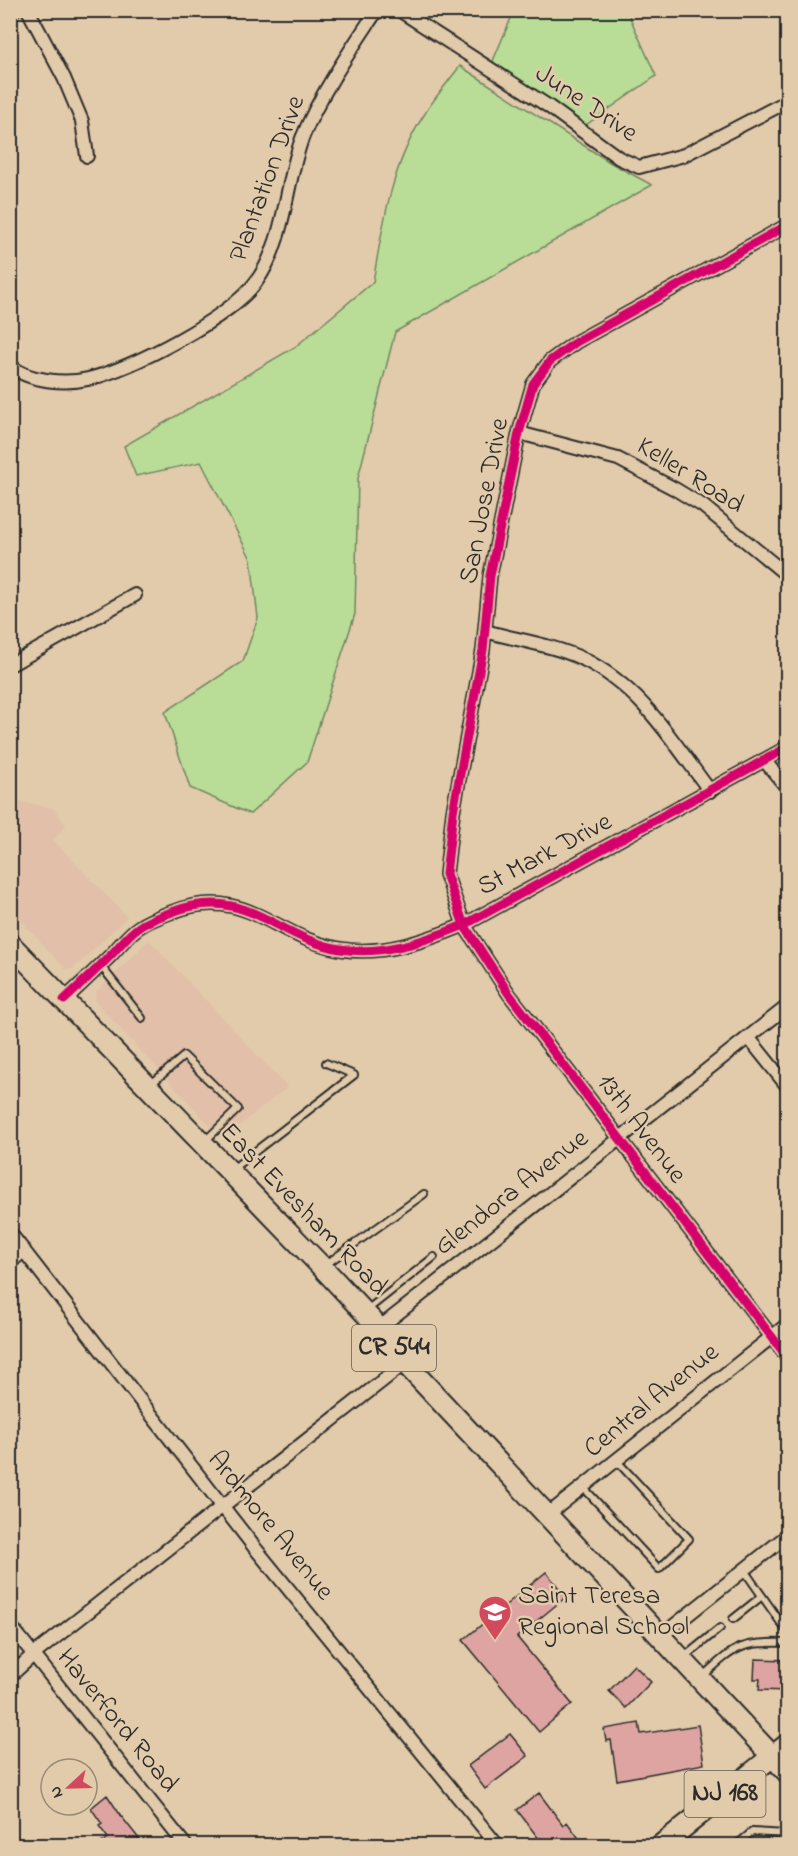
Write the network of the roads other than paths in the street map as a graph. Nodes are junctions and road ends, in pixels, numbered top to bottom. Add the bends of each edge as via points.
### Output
1 (28, 10) edge
2 (377, 10) edge
3 (399, 10) edge
4 (788, 101) edge
5 (87, 156) dead end
6 (788, 225) edge
7 (10, 365) edge
8 (519, 433) junction
9 (788, 576) edge
10 (135, 595) dead end
11 (485, 631) junction
12 (10, 665) edge
13 (788, 747) edge
14 (764, 760) junction
15 (788, 789) edge
16 (710, 791) junction
17 (464, 925) junction
18 (10, 944) edge
19 (101, 966) junction
20 (64, 1000) junction
21 (788, 1006) edge
22 (142, 1018) dead end
23 (748, 1037) junction
24 (326, 1064) dead end
25 (147, 1087) junction
26 (788, 1087) edge
27 (620, 1139) junction
28 (202, 1144) junction
29 (228, 1172) junction
30 (424, 1194) dead end
31 (10, 1233) edge
32 (24, 1250) junction
33 (434, 1257) dead end
34 (10, 1263) edge
35 (322, 1267) junction
36 (364, 1312) junction
37 (788, 1324) edge
38 (379, 1328) junction
39 (771, 1337) junction
40 (788, 1358) edge
41 (405, 1363) junction
42 (616, 1461) junction
43 (582, 1487) junction
44 (221, 1505) junction
45 (546, 1516) junction
46 (788, 1535) edge
47 (744, 1570) junction
48 (762, 1596) junction
49 (733, 1619) dead end
50 (10, 1625) edge
51 (720, 1629) dead end
52 (788, 1633) edge
53 (661, 1636) junction
54 (788, 1643) edge
55 (33, 1655) junction
56 (682, 1659) junction
57 (10, 1676) edge
58 (700, 1678) junction
59 (780, 1750) edge
60 (788, 1773) edge
61 (788, 1834) edge
62 (494, 1841) edge
63 (186, 1845) edge
64 (481, 1845) edge
65 (662, 1845) edge
66 (735, 1845) edge

1 - 5 street via 82,121
2 - 7 street, Plantation Drive via 329,83 303,137 269,260 255,284 225,312 144,357 90,379 64,382
3 - 4 street, June Drive via 548,106 619,158 639,167 684,154
6 - 8 street, San Jose Drive via 576,342 550,361 533,384
8 - 9 street, Keller Road via 618,459 703,506
8 - 11 street, San Jose Drive via 490,576
10 - 12 street
11 - 16 street via 581,658 615,677 644,702
11 - 17 street, San Jose Drive via 446,874
13 - 14 street, St Mark Drive
14 - 15 street
14 - 16 street, St Mark Drive
16 - 17 street, St Mark Drive
17 - 19 street, St Mark Drive via 422,942 375,951 342,950 320,945 228,903 210,902 184,907 138,927
17 - 27 street, 13th Avenue via 509,994
18 - 20 main road, East Evesham Road / CR 544
19 - 20 street, St Mark Drive
19 - 22 lane
20 - 25 main road, East Evesham Road / CR 544
21 - 23 street, Glendora Avenue
23 - 26 street
23 - 27 street, Glendora Avenue
24 - 29 lane via 354,1075
25 - 28 main road, East Evesham Road / CR 544
25 - 28 lane via 183,1056 238,1109
27 - 38 street, Glendora Avenue
27 - 39 street, 13th Avenue
28 - 29 main road, East Evesham Road / CR 544
29 - 35 main road, East Evesham Road / CR 544
30 - 35 lane
31 - 32 street, Ardmore Avenue
32 - 34 street
32 - 44 street, Ardmore Avenue
33 - 36 lane
35 - 36 main road, East Evesham Road / CR 544
36 - 38 main road, East Evesham Road / CR 544
37 - 39 street, Central Avenue
38 - 41 main road, East Evesham Road / CR 544
39 - 40 street, 13th Avenue
39 - 42 street, Central Avenue
41 - 44 street
41 - 45 main road, East Evesham Road / CR 544
42 - 43 street, Central Avenue
42 - 43 lane via 689,1539 659,1569
43 - 45 street, Central Avenue
44 - 55 street
44 - 62 street, Ardmore Avenue
45 - 53 main road, East Evesham Road / CR 544
46 - 47 street
47 - 48 lane
47 - 53 street
48 - 49 lane
48 - 52 lane
50 - 55 street, Haverford Road
51 - 56 lane
53 - 56 main road, East Evesham Road / CR 544
54 - 58 lane via 756,1642 741,1646
55 - 57 street
55 - 63 street, Haverford Road
56 - 58 main road, East Evesham Road / CR 544
58 - 59 main road, East Evesham Road / CR 544
59 - 60 main road, CR 544
59 - 65 main road, NJ 168
61 - 66 lane via 752,1832
62 - 64 lane

